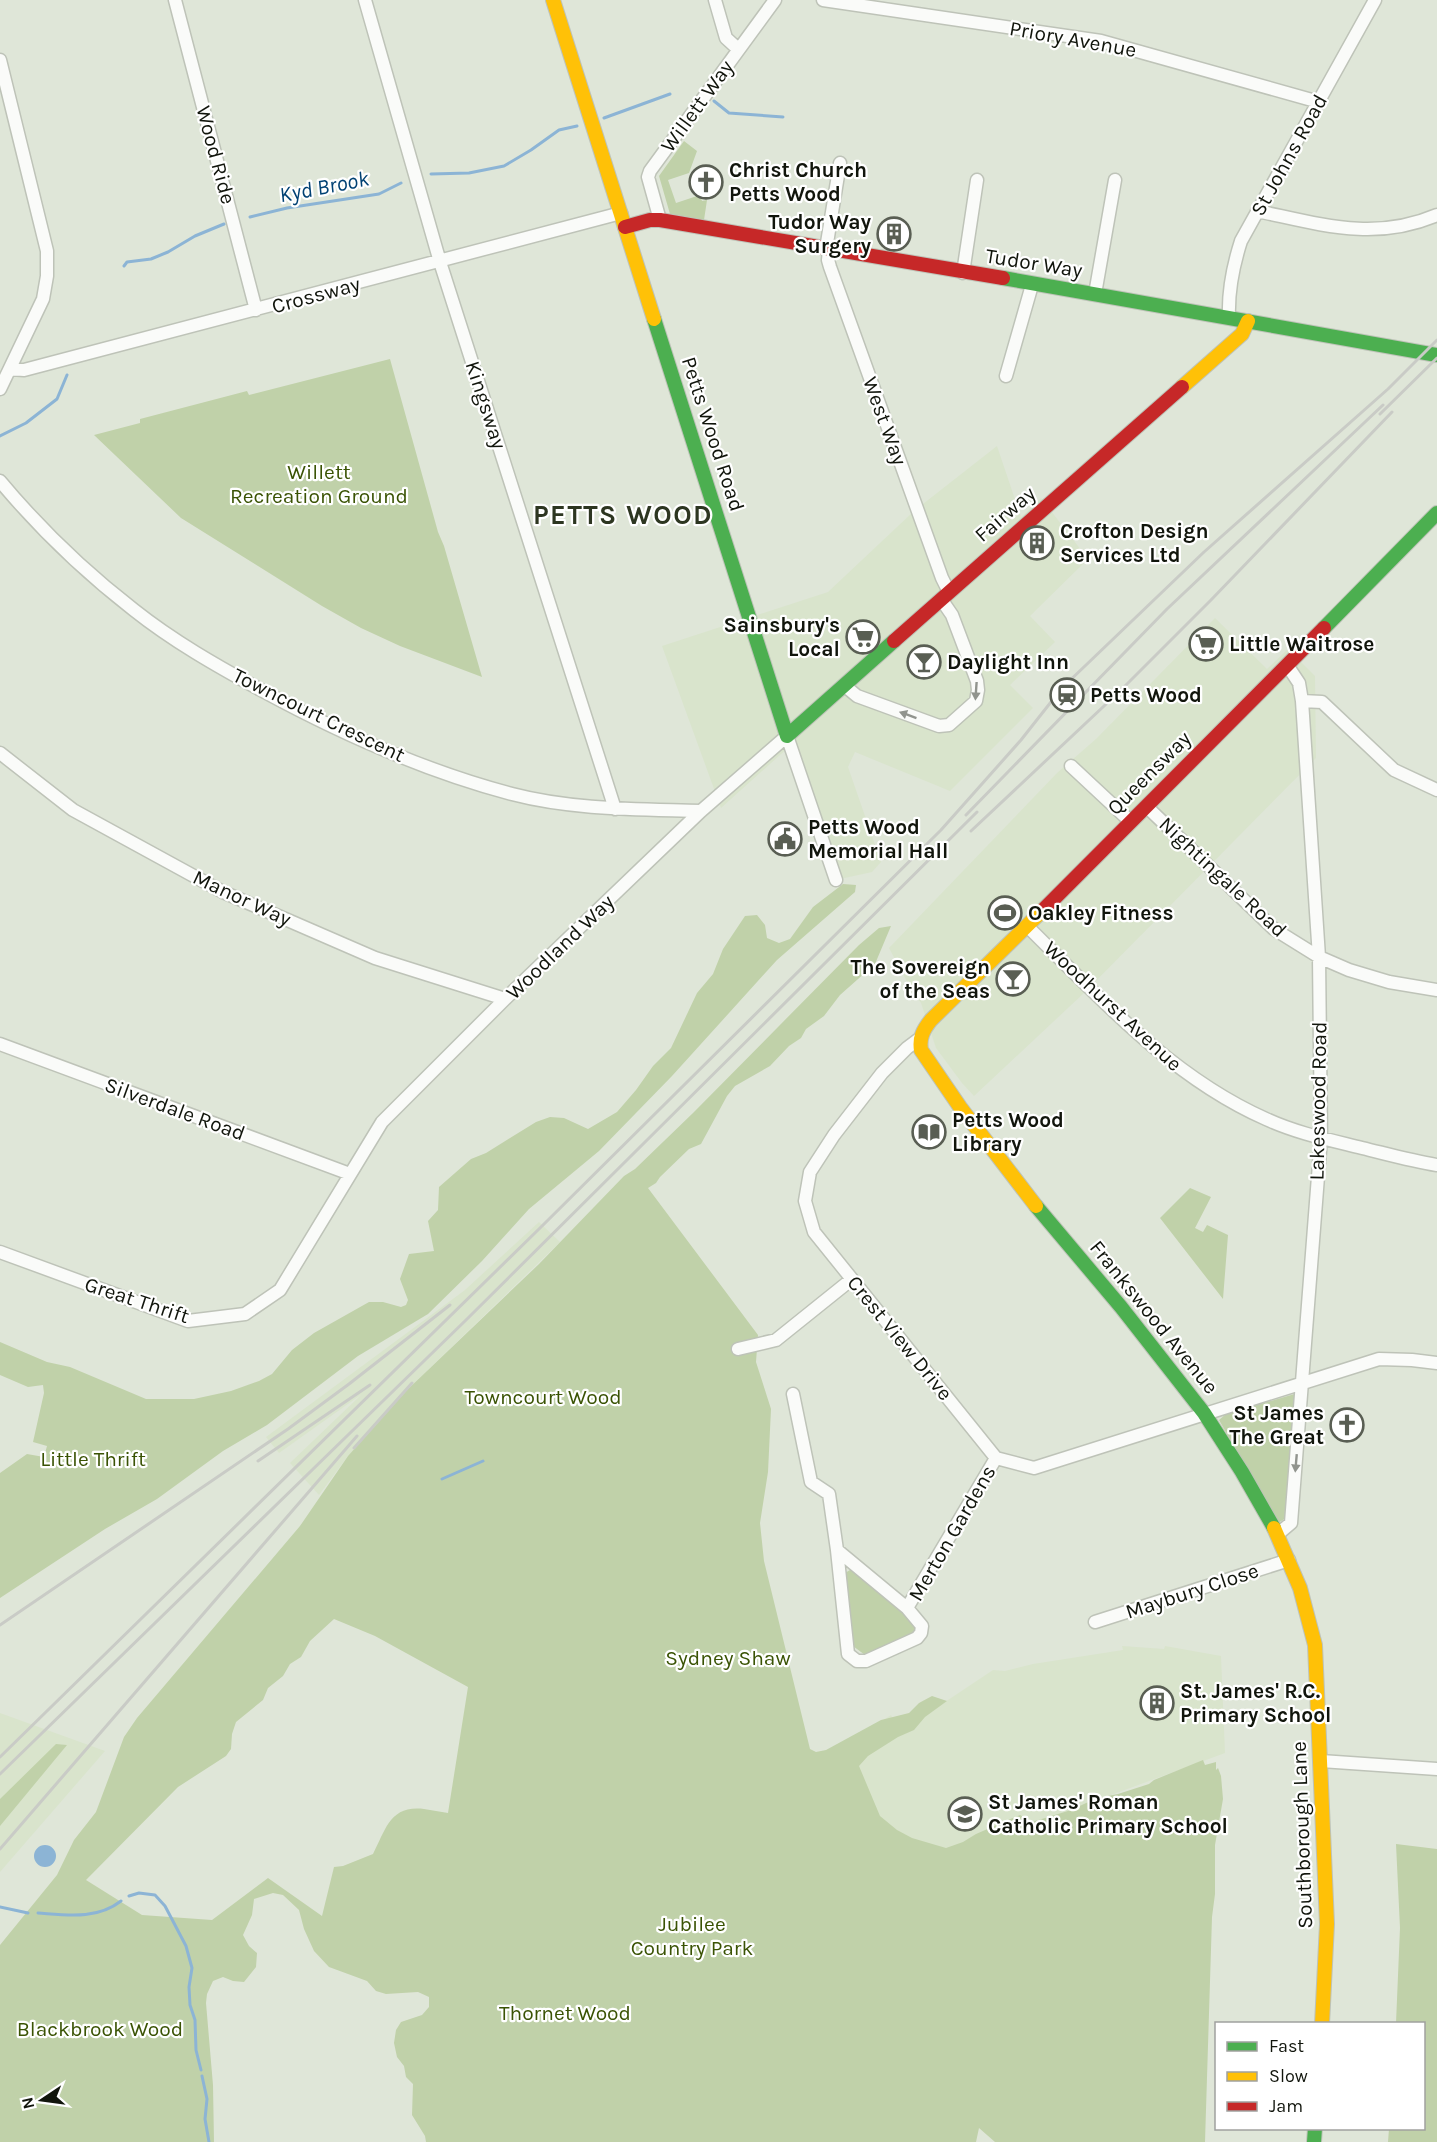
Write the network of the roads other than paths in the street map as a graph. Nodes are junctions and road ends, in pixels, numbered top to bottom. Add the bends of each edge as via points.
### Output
1 (176, 0) edge
2 (365, 0) edge
3 (553, 0) edge
4 (715, 0) edge
5 (775, 0) edge
6 (823, 0) edge
7 (1375, 0) edge
8 (738, 49) junction
9 (0, 60) edge
10 (1319, 102) junction
11 (840, 164) dead end
12 (977, 180) dead end
13 (1115, 180) dead end
14 (1257, 211) junction
15 (621, 213) junction
16 (1437, 215) edge
17 (660, 220) junction
18 (625, 227) junction
19 (827, 250) junction
20 (440, 262) junction
21 (963, 273) junction
22 (1032, 285) junction
23 (1095, 294) junction
24 (256, 310) junction
25 (1229, 317) junction
26 (1248, 321) junction
27 (1437, 355) edge
28 (10, 369) junction
29 (1006, 376) dead end
30 (0, 389) edge
31 (0, 481) edge
32 (1437, 513) edge
33 (945, 596) junction
34 (1287, 665) junction
35 (845, 686) junction
36 (1302, 701) junction
37 (787, 735) junction
38 (0, 753) edge
39 (1071, 766) dead end
40 (1437, 790) edge
41 (1146, 806) junction
42 (615, 809) junction
43 (701, 812) junction
44 (1131, 822) junction
45 (836, 880) dead end
46 (1027, 926) junction
47 (1319, 957) junction
48 (1437, 990) edge
49 (505, 999) junction
50 (919, 1039) junction
51 (0, 1044) edge
52 (1321, 1138) junction
53 (1437, 1165) edge
54 (350, 1174) junction
55 (0, 1252) edge
56 (852, 1279) junction
57 (738, 1349) dead end
58 (1437, 1364) edge
59 (1302, 1384) junction
60 (793, 1395) dead end
61 (1204, 1413) junction
62 (996, 1458) junction
63 (1278, 1534) junction
64 (837, 1550) junction
65 (1289, 1560) junction
66 (907, 1608) junction
67 (1095, 1622) dead end
68 (1315, 1645) joint
69 (1321, 1761) junction
70 (1437, 1768) edge
71 (1322, 2022) edge

1 - 24 street, Wood Ride
2 - 20 street, Kingsway
3 - 15 street, Petts Wood Road
4 - 8 street via 726,38
5 - 8 street, Willett Way
6 - 10 street, Priory Avenue via 1101,41
7 - 10 street, St Johns Road
8 - 17 street, Willett Way via 650,171 648,177
9 - 28 street via 47,251 43,298
10 - 14 street, St Johns Road
11 - 19 street, West Way
12 - 21 street
13 - 23 street
14 - 16 street via 1340,228 1371,230 1398,228
14 - 25 street, St Johns Road via 1236,257
15 - 18 street, Petts Wood Road
15 - 20 street, Crossway
17 - 18 street, Tudor Way
17 - 19 street, Tudor Way
18 - 37 street, Petts Wood Road
19 - 21 street, Tudor Way
19 - 33 street, West Way
20 - 24 street, Crossway
20 - 42 street, Kingsway
21 - 22 street, Tudor Way
22 - 23 street, Tudor Way
22 - 29 street
23 - 25 street, Tudor Way
24 - 28 street, Crossway via 24,370
25 - 26 street, Tudor Way
26 - 27 street, Tudor Way
26 - 33 street, Fairway via 1242,334
28 - 30 street
31 - 42 street, Towncourt Crescent via 78,564 134,610 190,649 302,712 438,771 513,795
32 - 34 street, Queensway
33 - 35 street, Fairway
33 -> 35 street, West Way via 978,690 976,701 952,724 939,726 857,696
34 - 36 street, Lakeswood Road via 1299,683
34 - 41 street, Queensway
35 - 37 street, Fairway
36 - 40 street via 1322,702 1394,770
36 - 47 street, Lakeswood Road
37 - 43 street, Woodland Way
37 - 45 street, Petts Wood Road
38 - 49 street, Manor Way via 73,810 223,892 375,958
39 - 44 street
41 - 44 street, Queensway
41 - 47 street, Nightingale Road via 1274,929
42 - 43 street, Towncourt Crescent
43 - 49 street, Woodland Way
44 - 46 street, Queensway
46 - 50 street, Queensway via 928,1024
46 - 52 street, Woodhurst Avenue via 1133,1030 1182,1070 1266,1120
47 - 48 street, Nightingale Road via 1389,982
47 - 52 street, Lakeswood Road
49 - 54 street, Woodland Way via 382,1122
50 - 56 street, Crest View Drive via 882,1073 810,1172 805,1201 814,1232
50 - 61 street, Frankswood Avenue via 921,1050 966,1115
51 - 54 street, Silverdale Road
52 - 53 street, Woodhurst Avenue
52 - 59 street, Lakeswood Road
54 - 55 street, Great Thrift via 280,1290 245,1314 188,1321
56 - 57 street via 776,1340
56 - 62 street, Crest View Drive
58 - 59 street via 1379,1359
59 - 61 street
59 -> 63 street, Lakeswood Road via 1291,1523
60 - 64 street, Merton Gardens via 811,1482 829,1494
61 - 62 street via 1034,1468
61 - 63 street, Frankswood Avenue
62 - 66 street, Merton Gardens
63 - 65 street, Frankswood Avenue
64 - 66 street, Merton Gardens
64 - 66 street, Merton Gardens via 848,1654 857,1661 866,1661 917,1638 922,1626
65 - 67 street, Maybury Close
65 - 68 street, Frankswood Avenue
68 - 69 street, Southborough Lane
69 - 70 street
69 - 71 street, Southborough Lane via 1327,1924

